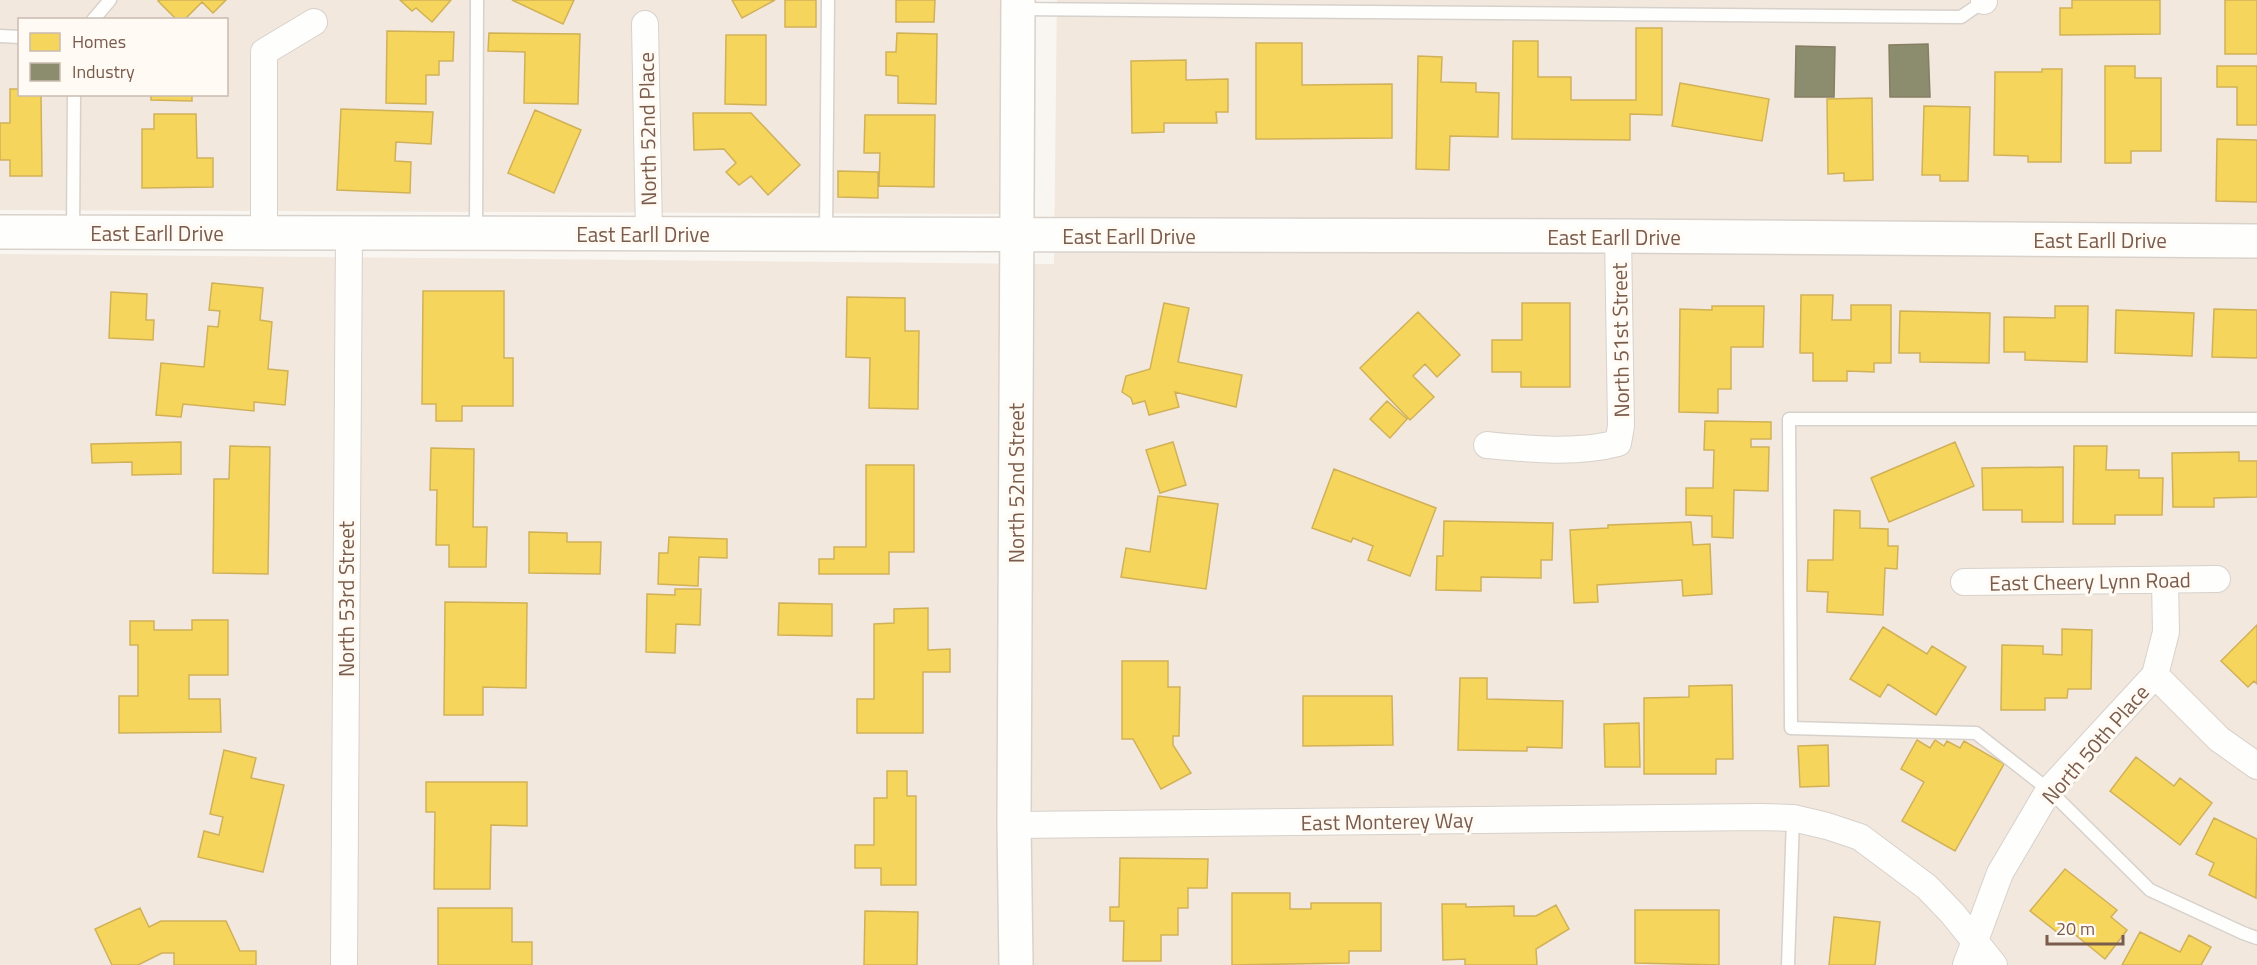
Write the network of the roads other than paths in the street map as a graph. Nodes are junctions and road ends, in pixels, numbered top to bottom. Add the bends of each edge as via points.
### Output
1 (110, 0) edge
2 (477, 0) edge
3 (828, 0) edge
4 (1984, 0) edge
5 (1018, 5) edge
6 (95, 18) edge
7 (314, 22) dead end
8 (645, 24) dead end
9 (0, 36) edge
10 (18, 37) edge
11 (74, 96) edge
12 (0, 232) edge
13 (73, 233) junction
14 (264, 233) junction
15 (349, 233) junction
16 (649, 233) junction
17 (476, 234) junction
18 (826, 234) junction
19 (1018, 236) junction
20 (1618, 236) junction
21 (2257, 241) edge
22 (2257, 419) edge
23 (1487, 445) dead end
24 (2217, 579) dead end
25 (2165, 581) junction
26 (1964, 582) dead end
27 (2155, 675) junction
28 (2257, 766) edge
29 (2049, 790) junction
30 (1793, 818) junction
31 (1014, 825) junction
32 (2257, 938) edge
33 (1970, 953) edge
34 (344, 965) edge
35 (1016, 965) edge
36 (1788, 965) edge
37 (1994, 965) edge

1 - 6 lane
2 - 17 lane
3 - 18 lane
4 - 5 lane via 1961,17
5 - 19 street, North 52nd Street
7 - 14 street via 264,52
8 - 16 street, North 52nd Place
9 - 10 lane
11 - 13 lane
12 - 13 street, East Earll Drive
13 - 14 street, East Earll Drive
14 - 15 street, East Earll Drive
15 - 17 street, East Earll Drive
15 - 34 street, North 53rd Street
16 - 17 street, East Earll Drive
16 - 18 street, East Earll Drive
18 - 19 street, East Earll Drive
19 - 20 street, East Earll Drive
19 - 31 street, North 52nd Street
20 - 21 street, East Earll Drive
20 - 23 street, North 51st Street via 1618,443 1539,449
22 - 29 lane via 1789,419 1791,728 1976,733
24 - 25 street, East Cheery Lynn Road
25 - 26 street, East Cheery Lynn Road
25 - 27 street, North 50th Place via 2166,632
27 - 28 street via 2218,739
27 - 29 street, North 50th Place
29 - 32 lane via 2150,890
29 - 33 street, North 50th Place via 2000,873
30 - 31 street, East Monterey Way
30 - 33 street, East Monterey Way via 1860,837 1927,887 1952,913
30 - 36 lane
31 - 35 street, North 52nd Street
33 - 37 street, East Monterey Way

